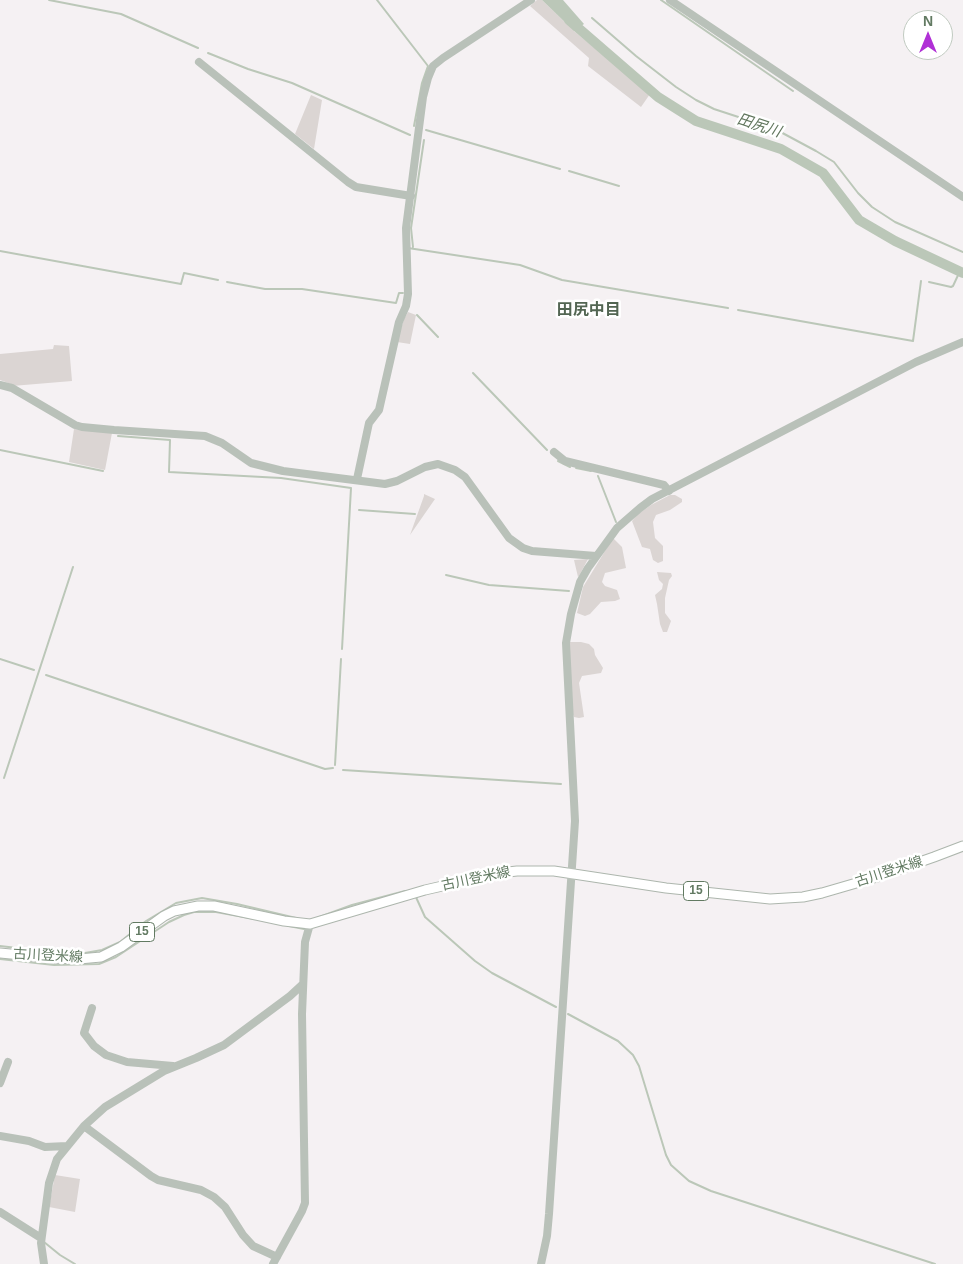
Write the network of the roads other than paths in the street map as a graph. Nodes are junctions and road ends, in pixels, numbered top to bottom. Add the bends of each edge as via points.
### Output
1 (531, 0) edge
2 (670, 0) edge
3 (199, 62) dead end
4 (411, 196) junction
5 (963, 197) edge
6 (963, 342) edge
7 (0, 385) edge
8 (554, 452) dead end
9 (358, 479) junction
10 (669, 491) junction
11 (596, 556) junction
12 (963, 846) edge
13 (571, 874) junction
14 (310, 924) junction
15 (0, 953) edge
16 (303, 984) junction
17 (92, 1008) dead end
18 (8, 1062) dead end
19 (175, 1066) junction
20 (0, 1083) edge
21 (84, 1126) junction
22 (0, 1136) edge
23 (67, 1146) junction
24 (0, 1212) edge
25 (41, 1241) junction
26 (275, 1261) edge
27 (44, 1264) edge
28 (540, 1264) edge

1 - 4 street via 433,66 423,96
2 - 5 street
3 - 4 street via 348,182 356,187
4 - 9 street via 406,228 406,306 399,322 379,410 369,423
6 - 10 street via 916,362
7 - 9 street via 12,388 82,427 205,436 251,462 283,471
8 - 10 street via 565,461 664,485
9 - 11 street via 392,483 438,464 465,477 510,538 523,548 532,552
10 - 11 street via 646,503 616,528
11 - 13 street via 580,582 566,643 575,821
12 - 13 main road, 古川登米線 / 15 via 877,877 788,899 666,888
13 - 14 main road, 古川登米線 / 15 via 536,870 499,872
13 - 28 street via 549,1214
14 - 15 main road, 古川登米線 / 15 via 214,906 198,906 164,916 121,947 101,957 52,958
14 - 16 street via 305,942
16 - 19 street via 224,1045
16 - 26 street via 305,1203
17 - 19 street via 84,1033 106,1055 127,1062
18 - 20 street
19 - 21 street via 105,1107
21 - 23 street
21 - 26 street via 158,1180 200,1190 214,1197 225,1207 243,1236
22 - 23 street via 45,1147
23 - 25 street via 56,1159 48,1183
24 - 25 street
25 - 27 street

